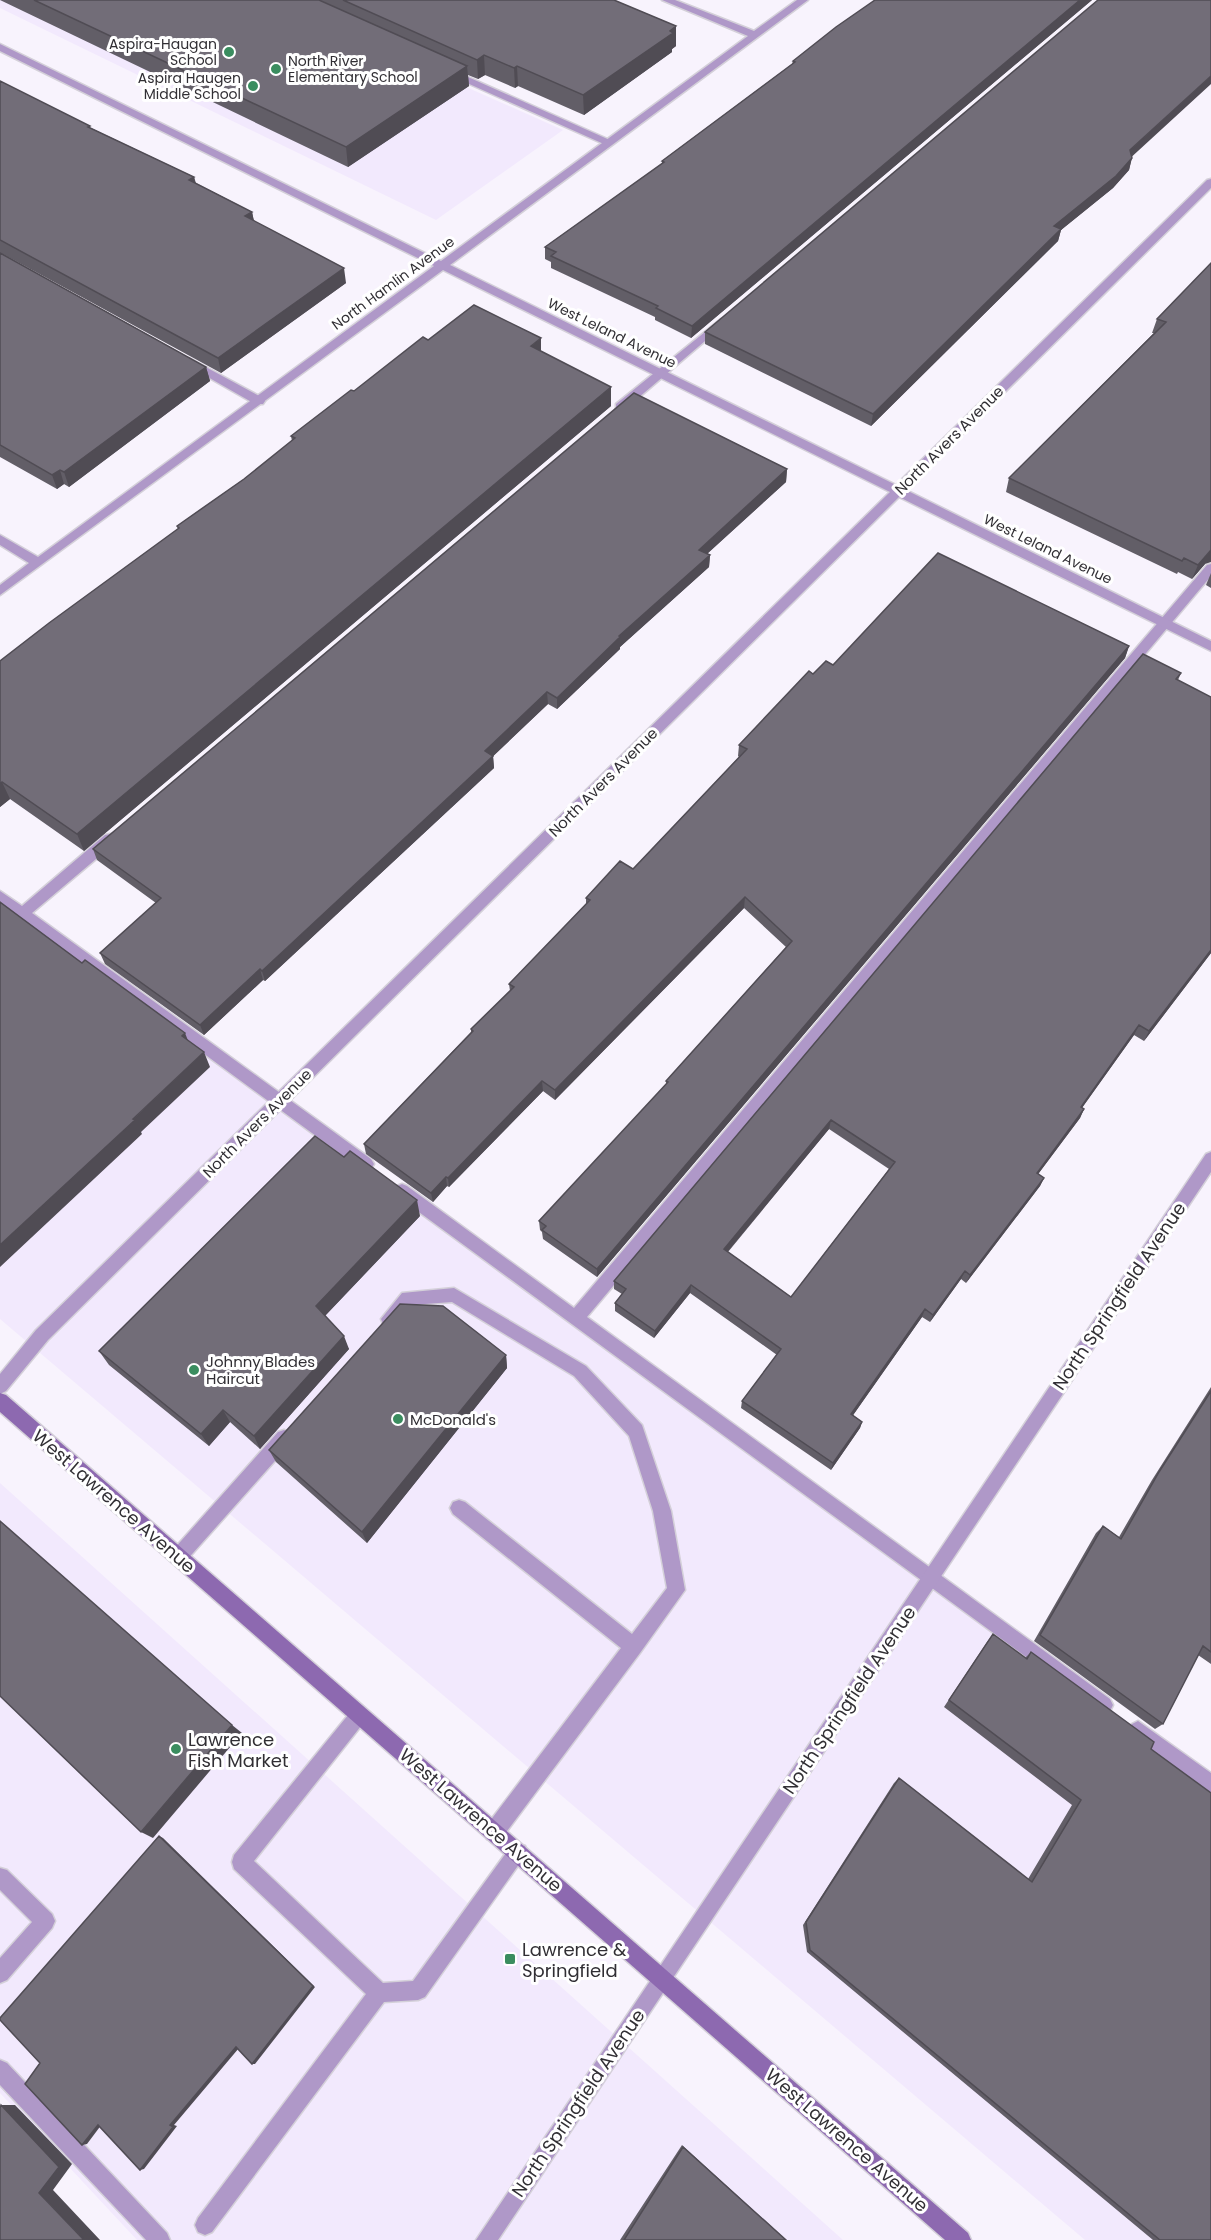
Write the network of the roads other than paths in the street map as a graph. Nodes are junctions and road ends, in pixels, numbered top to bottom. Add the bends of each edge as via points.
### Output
1 (667, 0) edge
2 (803, 0) edge
3 (755, 35) junction
4 (0, 47) edge
5 (436, 66) edge
6 (609, 143) junction
7 (1211, 182) edge
8 (442, 266) junction
9 (735, 310) edge
10 (183, 359) edge
11 (660, 374) junction
12 (259, 400) junction
13 (610, 416) edge
14 (897, 491) junction
15 (0, 539) edge
16 (38, 563) junction
17 (1211, 568) edge
18 (0, 591) edge
19 (1164, 623) junction
20 (1211, 646) edge
21 (122, 829) edge
22 (0, 897) edge
23 (22, 913) junction
24 (279, 1101) junction
25 (1211, 1159) edge
26 (576, 1318) junction
27 (376, 1334) edge
28 (0, 1386) edge
29 (0, 1401) edge
30 (297, 1423) edge
31 (459, 1508) dead end
32 (179, 1556) junction
33 (930, 1578) junction
34 (634, 1647) junction
35 (359, 1715) junction
36 (1211, 1784) edge
37 (494, 1832) junction
38 (518, 1853) junction
39 (0, 1877) edge
40 (0, 1973) edge
41 (662, 1978) junction
42 (379, 1993) junction
43 (0, 2070) edge
44 (205, 2225) dead end
45 (160, 2240) edge
46 (486, 2240) edge
47 (961, 2240) edge

1 - 3 street
2 - 3 street, North Hamlin Avenue
3 - 6 street, North Hamlin Avenue
4 - 8 street, West Leland Avenue
5 - 6 street
6 - 8 street, North Hamlin Avenue
7 - 14 street, North Avers Avenue
8 - 11 street, West Leland Avenue
8 - 12 street, North Hamlin Avenue
9 - 11 street
10 - 12 street
11 - 13 street
11 - 14 street, West Leland Avenue
12 - 16 street, North Hamlin Avenue
14 - 19 street, West Leland Avenue
14 - 24 street, North Avers Avenue
15 - 16 street
16 - 18 street, North Hamlin Avenue
17 - 19 street
19 - 20 street, West Leland Avenue
19 - 26 street
21 - 23 street
22 - 23 street
23 - 24 street
24 - 26 street
24 - 28 street, North Avers Avenue via 42,1335
25 - 33 street, North Springfield Avenue
26 - 33 street
27 - 34 street via 408,1298 454,1295 580,1371 636,1431 662,1511 676,1590
29 - 32 main road, West Lawrence Avenue
30 - 32 street
31 - 34 street
32 - 35 main road, West Lawrence Avenue
33 - 36 street
33 - 41 street, North Springfield Avenue
34 - 37 street
35 - 37 main road, West Lawrence Avenue
35 - 42 street via 241,1862
37 - 38 main road, West Lawrence Avenue
38 - 41 main road, West Lawrence Avenue
38 - 42 street via 418,1990
39 - 40 street via 45,1922
41 - 46 street, North Springfield Avenue
41 - 47 main road, West Lawrence Avenue
42 - 44 street
43 - 45 street

